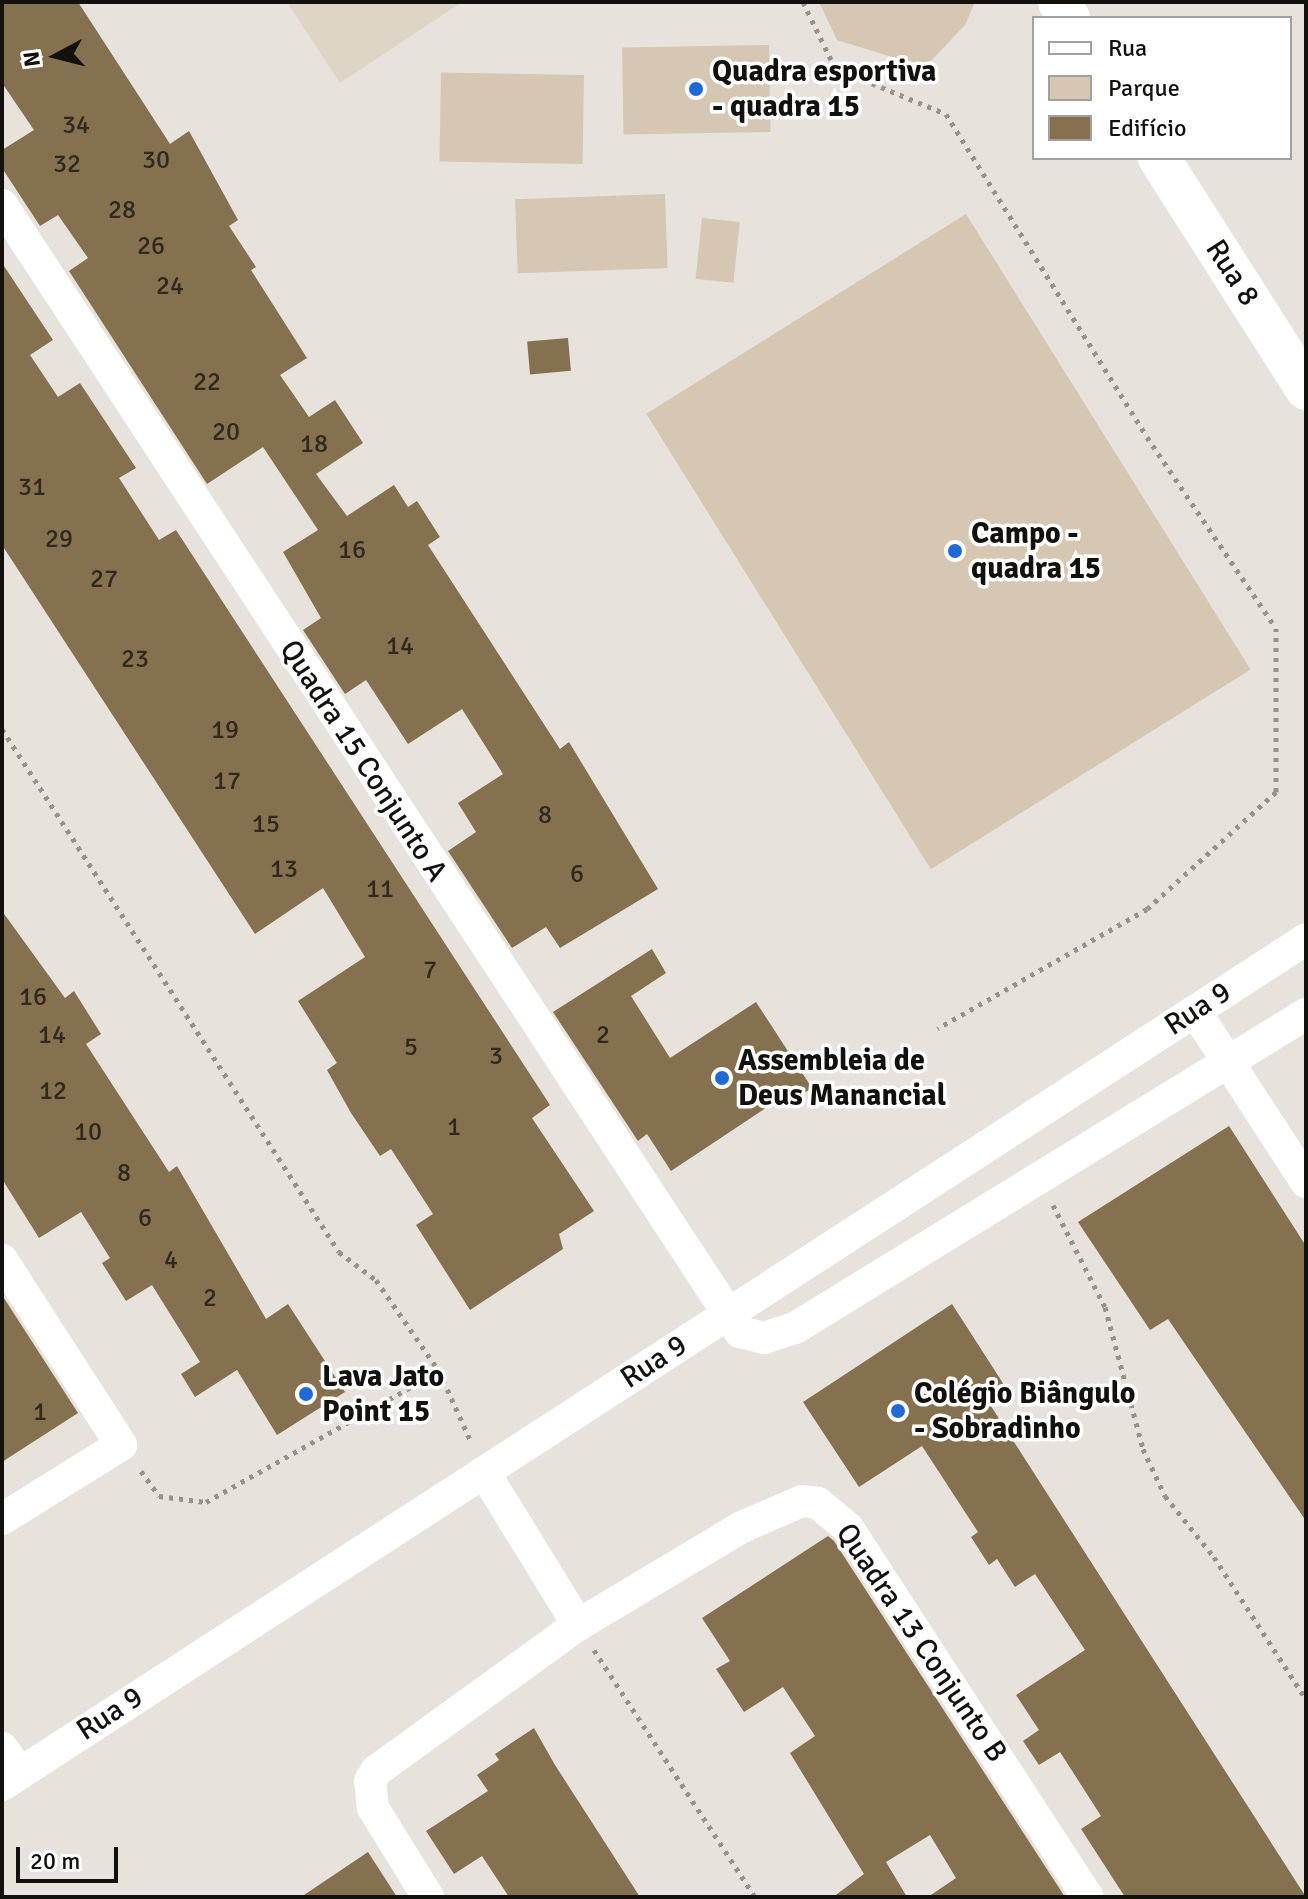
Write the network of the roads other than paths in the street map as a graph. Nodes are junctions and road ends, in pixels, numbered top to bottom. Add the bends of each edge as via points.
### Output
1 (1160, 160) edge
2 (2, 205) edge
3 (1306, 389) edge
4 (1306, 939) edge
5 (1195, 1011) junction
6 (1306, 1014) edge
7 (1227, 1059) junction
8 (934, 1181) junction
9 (1306, 1182) edge
10 (965, 1221) junction
11 (2, 1260) edge
12 (725, 1316) junction
13 (484, 1472) junction
14 (2, 1519) edge
15 (578, 1625) junction
16 (8, 1769) edge
17 (428, 1897) edge
18 (1088, 1897) edge

1 - 3 main road, Rua 8
2 - 12 street, Quadra 15 Conjunto A
4 - 5 street, Rua 9
5 - 7 street
5 - 8 street, Rua 9
6 - 7 street
7 - 9 street
7 - 10 street via 1042,1182
8 - 10 street
8 - 12 street, Rua 9
10 - 12 street via 795,1328 752,1338
11 - 14 street via 121,1445
12 - 13 street, Rua 9
13 - 15 street
13 - 16 street, Rua 9
15 - 17 street, Quadra 13 Conjunto B via 376,1771 370,1781 373,1808
15 - 18 street, Quadra 13 Conjunto B via 784,1505 818,1503 848,1528

